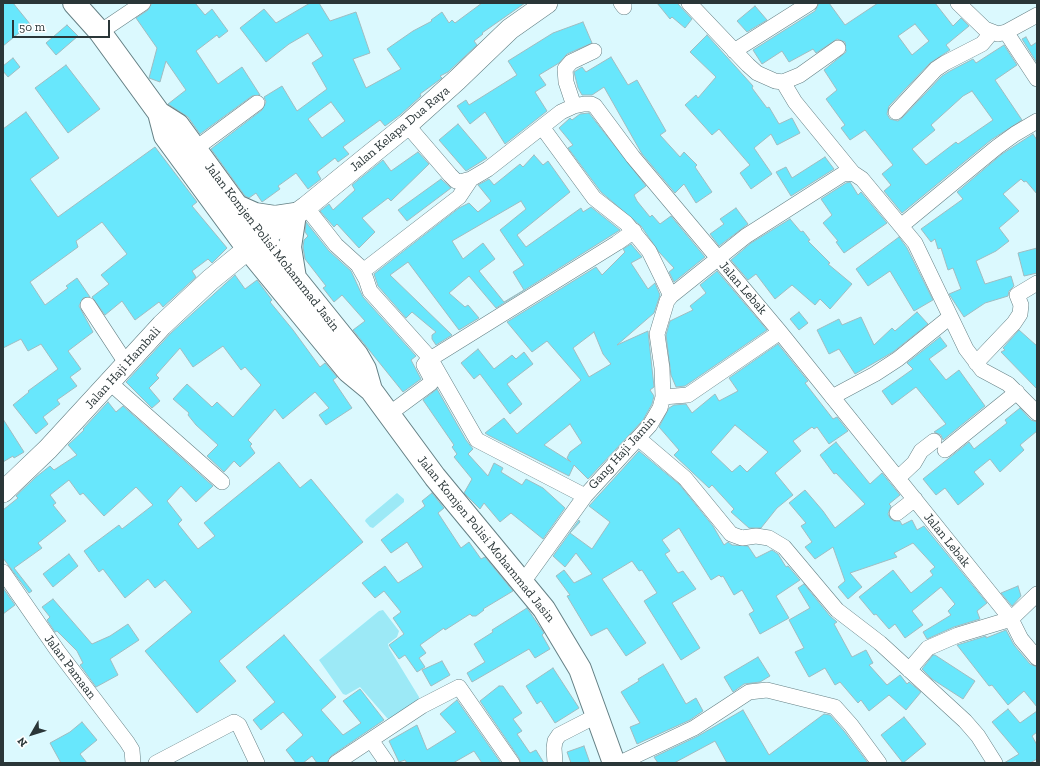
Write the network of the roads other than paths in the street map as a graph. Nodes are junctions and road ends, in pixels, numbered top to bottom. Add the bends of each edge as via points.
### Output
1 (74, 3) edge
2 (143, 3) edge
3 (547, 3) edge
4 (689, 3) edge
5 (810, 3) edge
6 (958, 3) edge
7 (1037, 15) edge
8 (100, 32) junction
9 (999, 32) junction
10 (838, 48) dead end
11 (594, 50) dead end
12 (734, 51) junction
13 (1037, 79) edge
14 (783, 82) junction
15 (258, 103) dead end
16 (574, 106) junction
17 (896, 112) dead end
18 (160, 113) junction
19 (1037, 121) edge
20 (407, 125) junction
21 (542, 127) junction
22 (195, 149) junction
23 (853, 174) junction
24 (471, 179) junction
25 (237, 206) junction
26 (300, 210) junction
27 (901, 226) junction
28 (634, 231) junction
29 (255, 244) junction
30 (717, 259) junction
31 (363, 271) junction
32 (296, 279) junction
33 (1037, 283) edge
34 (671, 296) junction
35 (88, 305) dead end
36 (950, 317) junction
37 (780, 332) junction
38 (430, 358) junction
39 (126, 363) junction
40 (976, 363) junction
41 (109, 382) junction
42 (371, 390) junction
43 (1017, 392) junction
44 (663, 397) junction
45 (832, 397) junction
46 (1037, 413) edge
47 (389, 414) junction
48 (638, 438) junction
49 (898, 478) junction
50 (222, 482) dead end
51 (3, 492) edge
52 (584, 496) junction
53 (915, 499) junction
54 (897, 513) dead end
55 (3, 572) edge
56 (523, 582) junction
57 (1037, 594) edge
58 (1011, 619) junction
59 (1037, 658) edge
60 (909, 670) junction
61 (598, 715) junction
62 (371, 740) junction
63 (135, 761) edge
64 (156, 763) edge
65 (257, 763) edge
66 (336, 763) edge
67 (387, 763) edge
68 (512, 763) edge
69 (555, 763) edge
70 (614, 763) edge
71 (620, 763) edge
72 (879, 763) edge
73 (995, 763) edge

1 - 8 main road, Jalan Komjen Polisi Mohammad Jasin
2 - 8 street
3 - 20 main road, Jalan Kelapa Dua Raya via 510,29
4 - 12 street
5 - 12 street
6 - 9 street via 985,29
7 - 9 street
8 - 18 main road, Jalan Komjen Polisi Mohammad Jasin
9 - 13 street
9 - 17 street via 936,69
10 - 14 street via 800,75
11 - 16 street via 571,62 565,69 566,82
12 - 14 street via 757,73
14 - 23 street via 795,102
15 - 22 street
16 - 21 street, Jalan Lebak via 561,112
16 - 30 street, Jalan Lebak via 596,106 633,157
18 - 22 main road, Jalan Komjen Polisi Mohammad Jasin via 178,125
18 - 29 main road, Jalan Komjen Polisi Mohammad Jasin via 165,136
19 - 27 street via 997,147
20 - 24 street via 456,181
20 - 26 main road, Jalan Kelapa Dua Raya
21 - 24 street, Jalan Lebak
21 - 28 street via 594,198
22 - 25 main road, Jalan Komjen Polisi Mohammad Jasin
23 - 27 street via 862,179
23 - 30 street, Gang Haji Jamin via 843,174 830,182 752,232
24 - 31 street via 458,197
25 - 26 main road via 255,214 268,216
25 - 29 main road, Jalan Komjen Polisi Mohammad Jasin
26 - 29 main road, Jalan Kelapa Dua Raya
26 - 31 street
26 - 32 main road via 290,247
27 - 36 street via 920,252
28 - 34 street via 649,251
28 - 38 street
29 - 32 main road, Jalan Komjen Polisi Mohammad Jasin
29 - 39 main road, Jalan Haji Hambali via 179,308
29 - 42 main road, Jalan Komjen Polisi Mohammad Jasin via 348,372
30 - 34 street, Gang Haji Jamin
30 - 37 street, Jalan Lebak
31 - 38 street via 370,291
32 - 42 main road, Jalan Komjen Polisi Mohammad Jasin via 360,359
33 - 40 street via 1017,295 1021,305 1020,314
34 - 44 street, Gang Haji Jamin via 656,334 662,368
35 - 39 street
36 - 40 street
36 - 45 street via 892,363
37 - 44 street via 688,395
37 - 45 street, Jalan Lebak
38 - 47 street via 424,365 432,380 431,383
38 - 52 street via 477,440
39 - 41 main road, Jalan Haji Hambali
40 - 43 street via 986,374
41 - 50 street
41 - 51 main road, Jalan Haji Hambali via 61,436
42 - 47 main road, Jalan Komjen Polisi Mohammad Jasin
43 - 46 street
43 - 49 street via 940,445 921,451 914,463
44 - 48 street, Gang Haji Jamin via 655,417
45 - 49 street, Jalan Lebak
47 - 56 main road, Jalan Komjen Polisi Mohammad Jasin via 445,489
48 - 52 street, Gang Haji Jamin
48 - 60 street via 684,478 731,534 742,538 769,538 784,547 837,610 880,643
49 - 53 street, Jalan Lebak
52 - 56 street, Gang Haji Jamin
53 - 54 street
53 - 58 street, Jalan Lebak
55 - 63 street, Jalan Pamaan via 57,650 128,742
56 - 61 main road, Jalan Komjen Polisi Mohammad Jasin via 544,609 570,651
57 - 58 street
58 - 59 street, Jalan Lebak via 1021,639
58 - 60 street via 928,648
60 - 73 street via 965,721
61 - 69 street via 559,735 554,748
61 - 70 main road, Jalan Komjen Polisi Mohammad Jasin
62 - 66 street
62 - 67 street
62 - 68 street via 422,706 459,687
64 - 65 street via 234,722 239,726
71 - 72 street via 694,728 740,696 763,690 835,707

